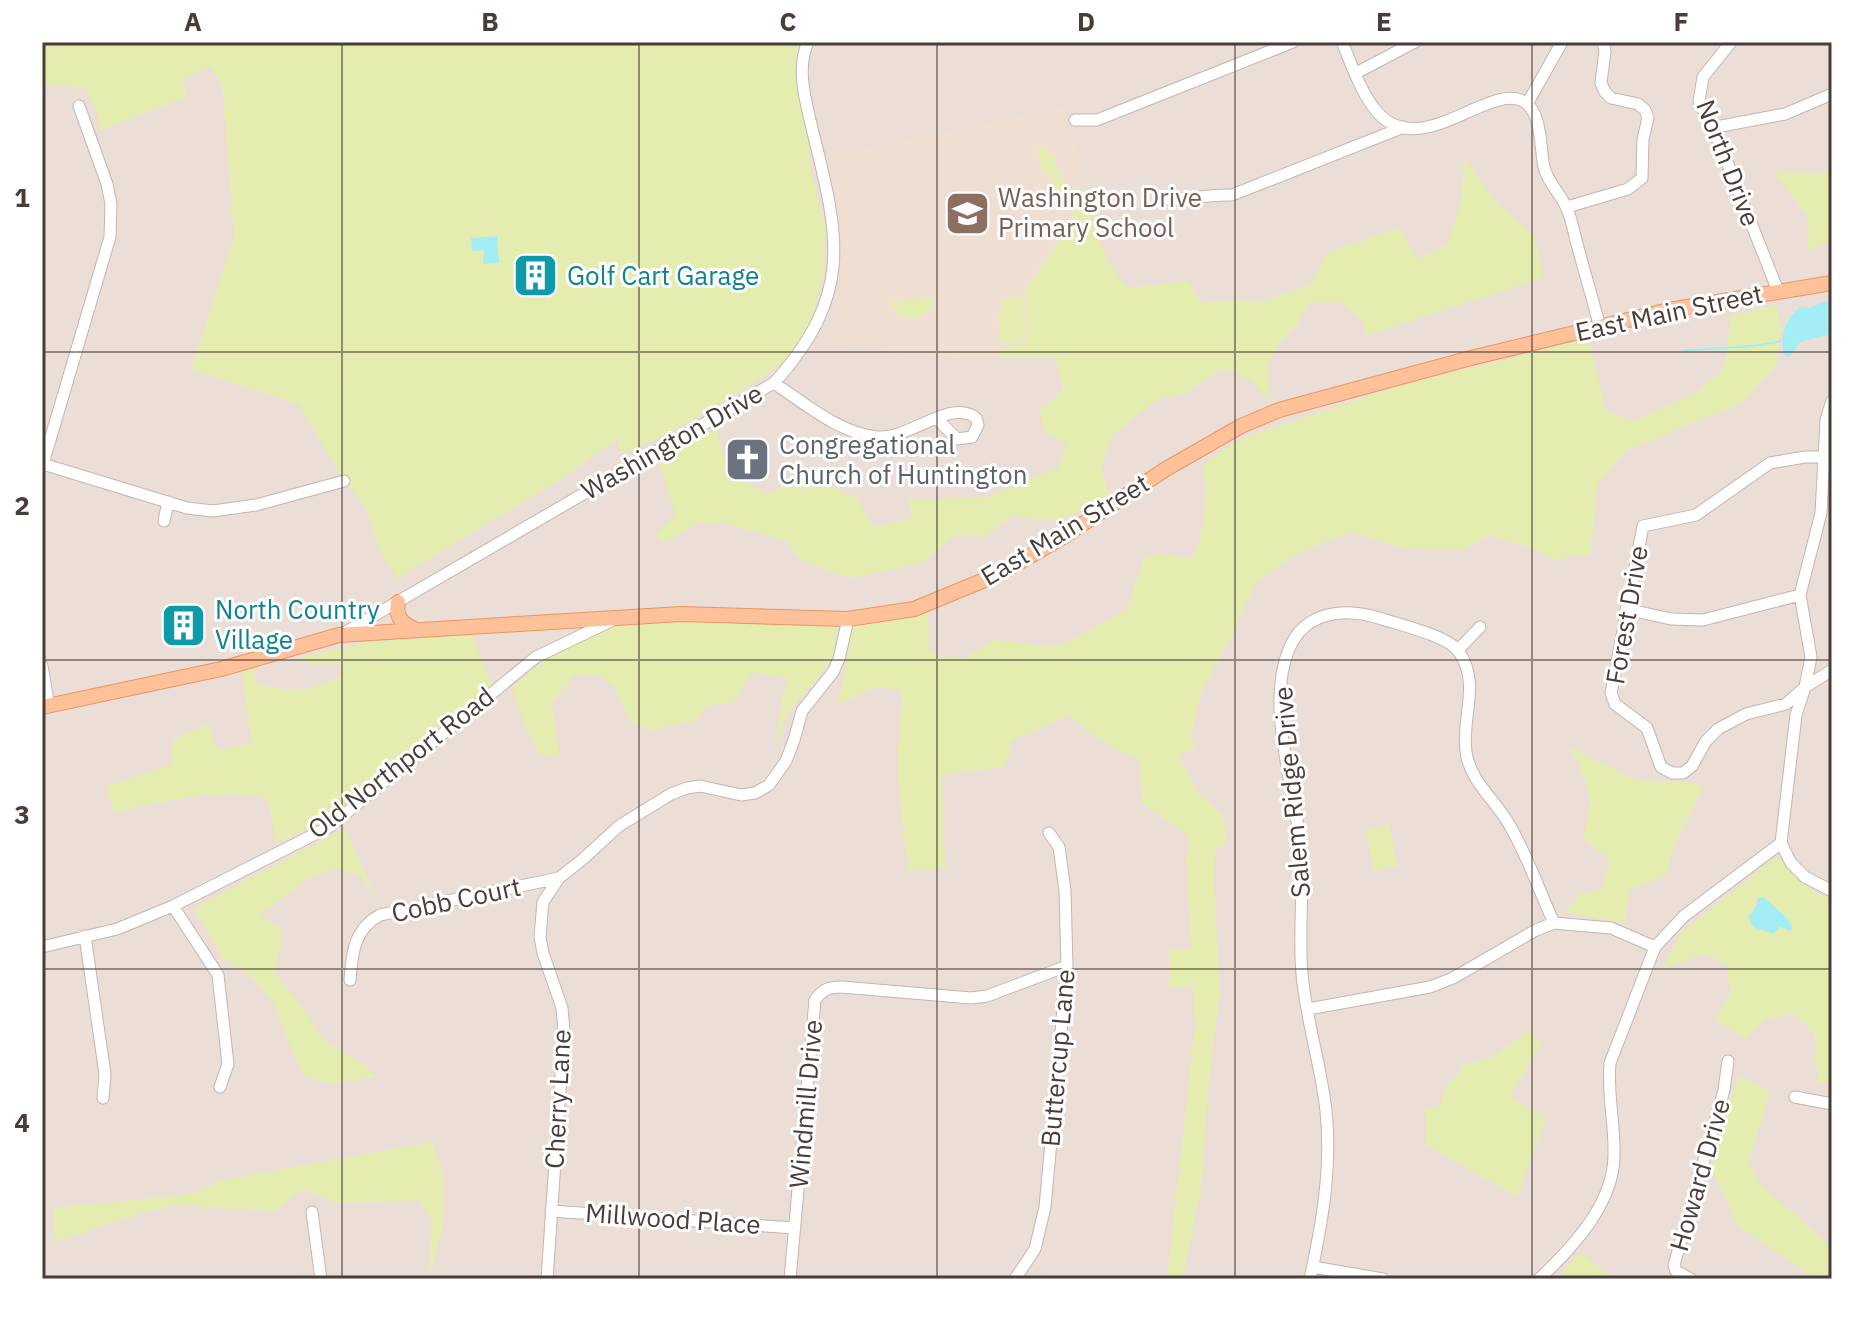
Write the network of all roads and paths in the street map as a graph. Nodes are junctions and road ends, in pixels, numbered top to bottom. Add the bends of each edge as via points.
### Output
1 (808, 42) edge
2 (1293, 42) edge
3 (1342, 42) edge
4 (1415, 42) edge
5 (1562, 42) edge
6 (1603, 42) edge
7 (1731, 42) edge
8 (1356, 73) junction
9 (1832, 94) edge
10 (1527, 104) junction
11 (79, 106) dead end
12 (1075, 120) dead end
13 (1404, 127) junction
14 (1711, 128) junction
15 (1160, 199) dead end
16 (1567, 207) junction
17 (1832, 283) edge
18 (1778, 291) junction
19 (1600, 327) junction
20 (774, 383) junction
21 (1832, 401) edge
22 (937, 419) dead end
23 (1823, 457) junction
24 (43, 465) edge
25 (344, 481) dead end
26 (168, 502) junction
27 (164, 521) dead end
28 (1800, 595) junction
29 (398, 602) junction
30 (1626, 609) junction
31 (619, 617) junction
32 (848, 619) junction
33 (1480, 627) dead end
34 (416, 630) junction
35 (339, 635) junction
36 (1458, 650) junction
37 (42, 666) edge
38 (1832, 670) edge
39 (1805, 687) junction
40 (46, 707) edge
41 (1049, 833) dead end
42 (1781, 843) junction
43 (559, 878) junction
44 (1832, 891) edge
45 (173, 906) junction
46 (1554, 923) junction
47 (85, 936) junction
48 (42, 947) edge
49 (1655, 947) junction
50 (1067, 966) junction
51 (350, 980) dead end
52 (1308, 1009) junction
53 (1728, 1061) dead end
54 (220, 1087) dead end
55 (1795, 1097) dead end
56 (103, 1098) dead end
57 (1832, 1104) edge
58 (551, 1211) junction
59 (312, 1212) dead end
60 (795, 1228) junction
61 (1312, 1273) edge
62 (321, 1279) edge
63 (547, 1279) edge
64 (790, 1279) edge
65 (1015, 1279) edge
66 (1383, 1279) edge
67 (1539, 1279) edge
68 (1691, 1279) edge

1 - 20 street, Washington Drive via 802,72 805,99 836,254 822,312 808,340
2 - 12 street via 1097,120
3 - 8 street
4 - 8 street
5 - 10 street
6 - 16 street via 1605,92 1638,104 1648,118 1643,171 1637,185
7 - 14 street, North Drive via 1699,90
8 - 13 street via 1377,112
9 - 14 street via 1785,114
10 - 13 street via 1510,98 1440,125
10 - 16 street via 1535,116 1545,172
11 - 24 street via 107,184 110,237
13 - 15 street via 1232,195
14 - 18 street, North Drive
16 - 19 street
17 - 18 main road, East Main Street
18 - 19 main road, East Main Street
19 - 32 main road, East Main Street via 1279,410 1197,450 999,574 914,609
20 - 22 street via 859,434 895,436
20 - 29 street, Washington Drive
21 - 23 street
23 - 28 street via 1821,513
23 - 30 street, Forest Drive via 1770,463 1696,515 1643,526
24 - 26 street
25 - 26 street via 229,510
26 - 27 street
28 - 30 street via 1703,620
28 - 39 street via 1811,657
29 - 34 main road via 399,618
29 - 35 street, Washington Drive
30 - 39 street, Forest Drive via 1611,693 1615,704 1647,728 1661,767 1672,773 1692,766 1718,729 1746,714 1786,704
31 - 32 main road, East Main Street
31 - 34 main road, East Main Street
31 - 45 street, Old Northport Road via 536,657 329,827
32 - 43 street, Cherry Lane via 833,672 802,711 786,761 769,785 741,795 700,786 671,794 619,826
33 - 36 street
34 - 35 main road, East Main Street
35 - 40 main road, East Main Street via 221,669
36 - 46 street via 1471,694 1465,736 1471,770 1509,823
36 - 52 street, Salem Ridge Drive via 1443,640 1352,611 1317,618 1290,648 1280,706 1300,841 1300,952
37 - 40 street
38 - 39 street, Forest Drive
39 - 42 street via 1796,715
41 - 50 street, Buttercup Lane via 1059,847 1065,891
42 - 44 street via 1805,877
42 - 49 street via 1684,916
43 - 51 street, Cobb Court via 380,915 355,942
43 - 58 street, Cherry Lane via 543,902 540,920 543,953 560,998 564,1031
45 - 47 street, Old Northport Road
45 - 54 street via 218,975 228,1064
46 - 49 street via 1611,928
46 - 52 street via 1430,987
47 - 48 street, Old Northport Road
47 - 56 street via 105,1074
49 - 67 street via 1610,1063 1615,1152 1608,1187 1587,1227
50 - 60 street, Windmill Drive via 971,998 842,987 821,991 815,1000
50 - 65 street, Buttercup Lane via 1043,1219 1035,1249
52 - 61 street, Salem Ridge Drive via 1329,1141
53 - 68 street, Howard Drive via 1674,1265
55 - 57 street
58 - 60 street, Millwood Place
58 - 63 street, Cherry Lane
59 - 62 street
60 - 64 street, Windmill Drive
61 - 66 street

